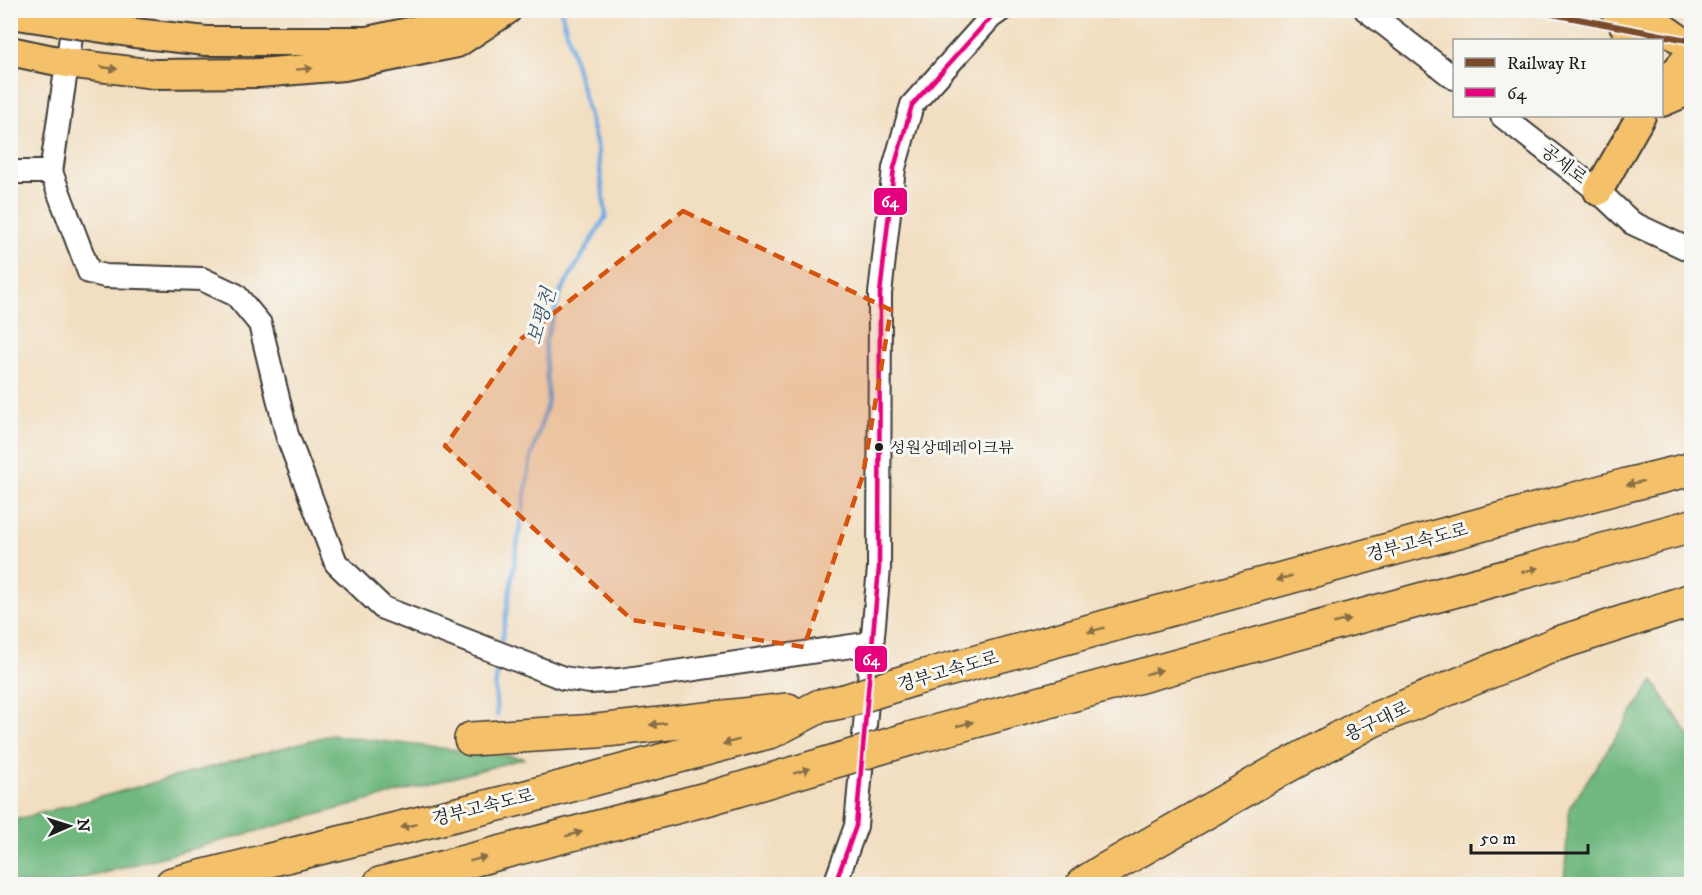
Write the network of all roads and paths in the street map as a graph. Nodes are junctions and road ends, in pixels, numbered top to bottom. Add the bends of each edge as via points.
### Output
1 (75, 10) edge
2 (493, 10) edge
3 (507, 10) edge
4 (1001, 10) edge
5 (1366, 10) edge
6 (1615, 10) edge
7 (1638, 10) edge
8 (11, 14) edge
9 (1632, 39) edge
10 (1692, 50) edge
11 (10, 51) edge
12 (67, 63) junction
13 (1453, 76) edge
14 (1663, 87) edge
15 (1692, 92) edge
16 (1663, 102) edge
17 (1503, 117) edge
18 (1640, 117) edge
19 (10, 172) edge
20 (51, 172) junction
21 (1598, 191) junction
22 (1692, 251) edge
23 (1692, 470) edge
24 (1692, 526) edge
25 (1692, 600) edge
26 (872, 643) junction
27 (832, 703) junction
28 (473, 732) dead end
29 (1174, 831) junction
30 (171, 885) edge
31 (381, 885) edge
32 (835, 885) edge
33 (1083, 885) edge
34 (1117, 885) edge

1 - 12 street
2 - 8 main road, bridge via 368,41 206,41
12 -> 3 main road via 154,74 259,73 344,66 457,43
4 - 26 street via 912,105 894,168 880,294 879,568
5 - 13 street
6 - 9 main road
7 - 10 main road
10 - 14 main road
11 - 12 main road
12 - 20 street
15 - 16 main road
17 - 21 street, 공세로
18 - 21 main road
19 - 20 street
20 - 26 street via 89,272 105,276 202,279 236,296 260,324 287,435 336,563 383,608 563,678 590,682
21 - 22 street, 공세로 via 1632,222
23 -> 27 highway, 경부고속도로, bridge
31 -> 24 highway, bridge
25 - 29 highway, 용구대로 via 1556,644 1374,720
26 - 32 street via 856,826
27 -> 28 highway via 597,731 516,736
27 -> 30 highway, 경부고속도로 via 772,731 519,799
29 - 33 highway, 용구대로
29 - 34 highway

